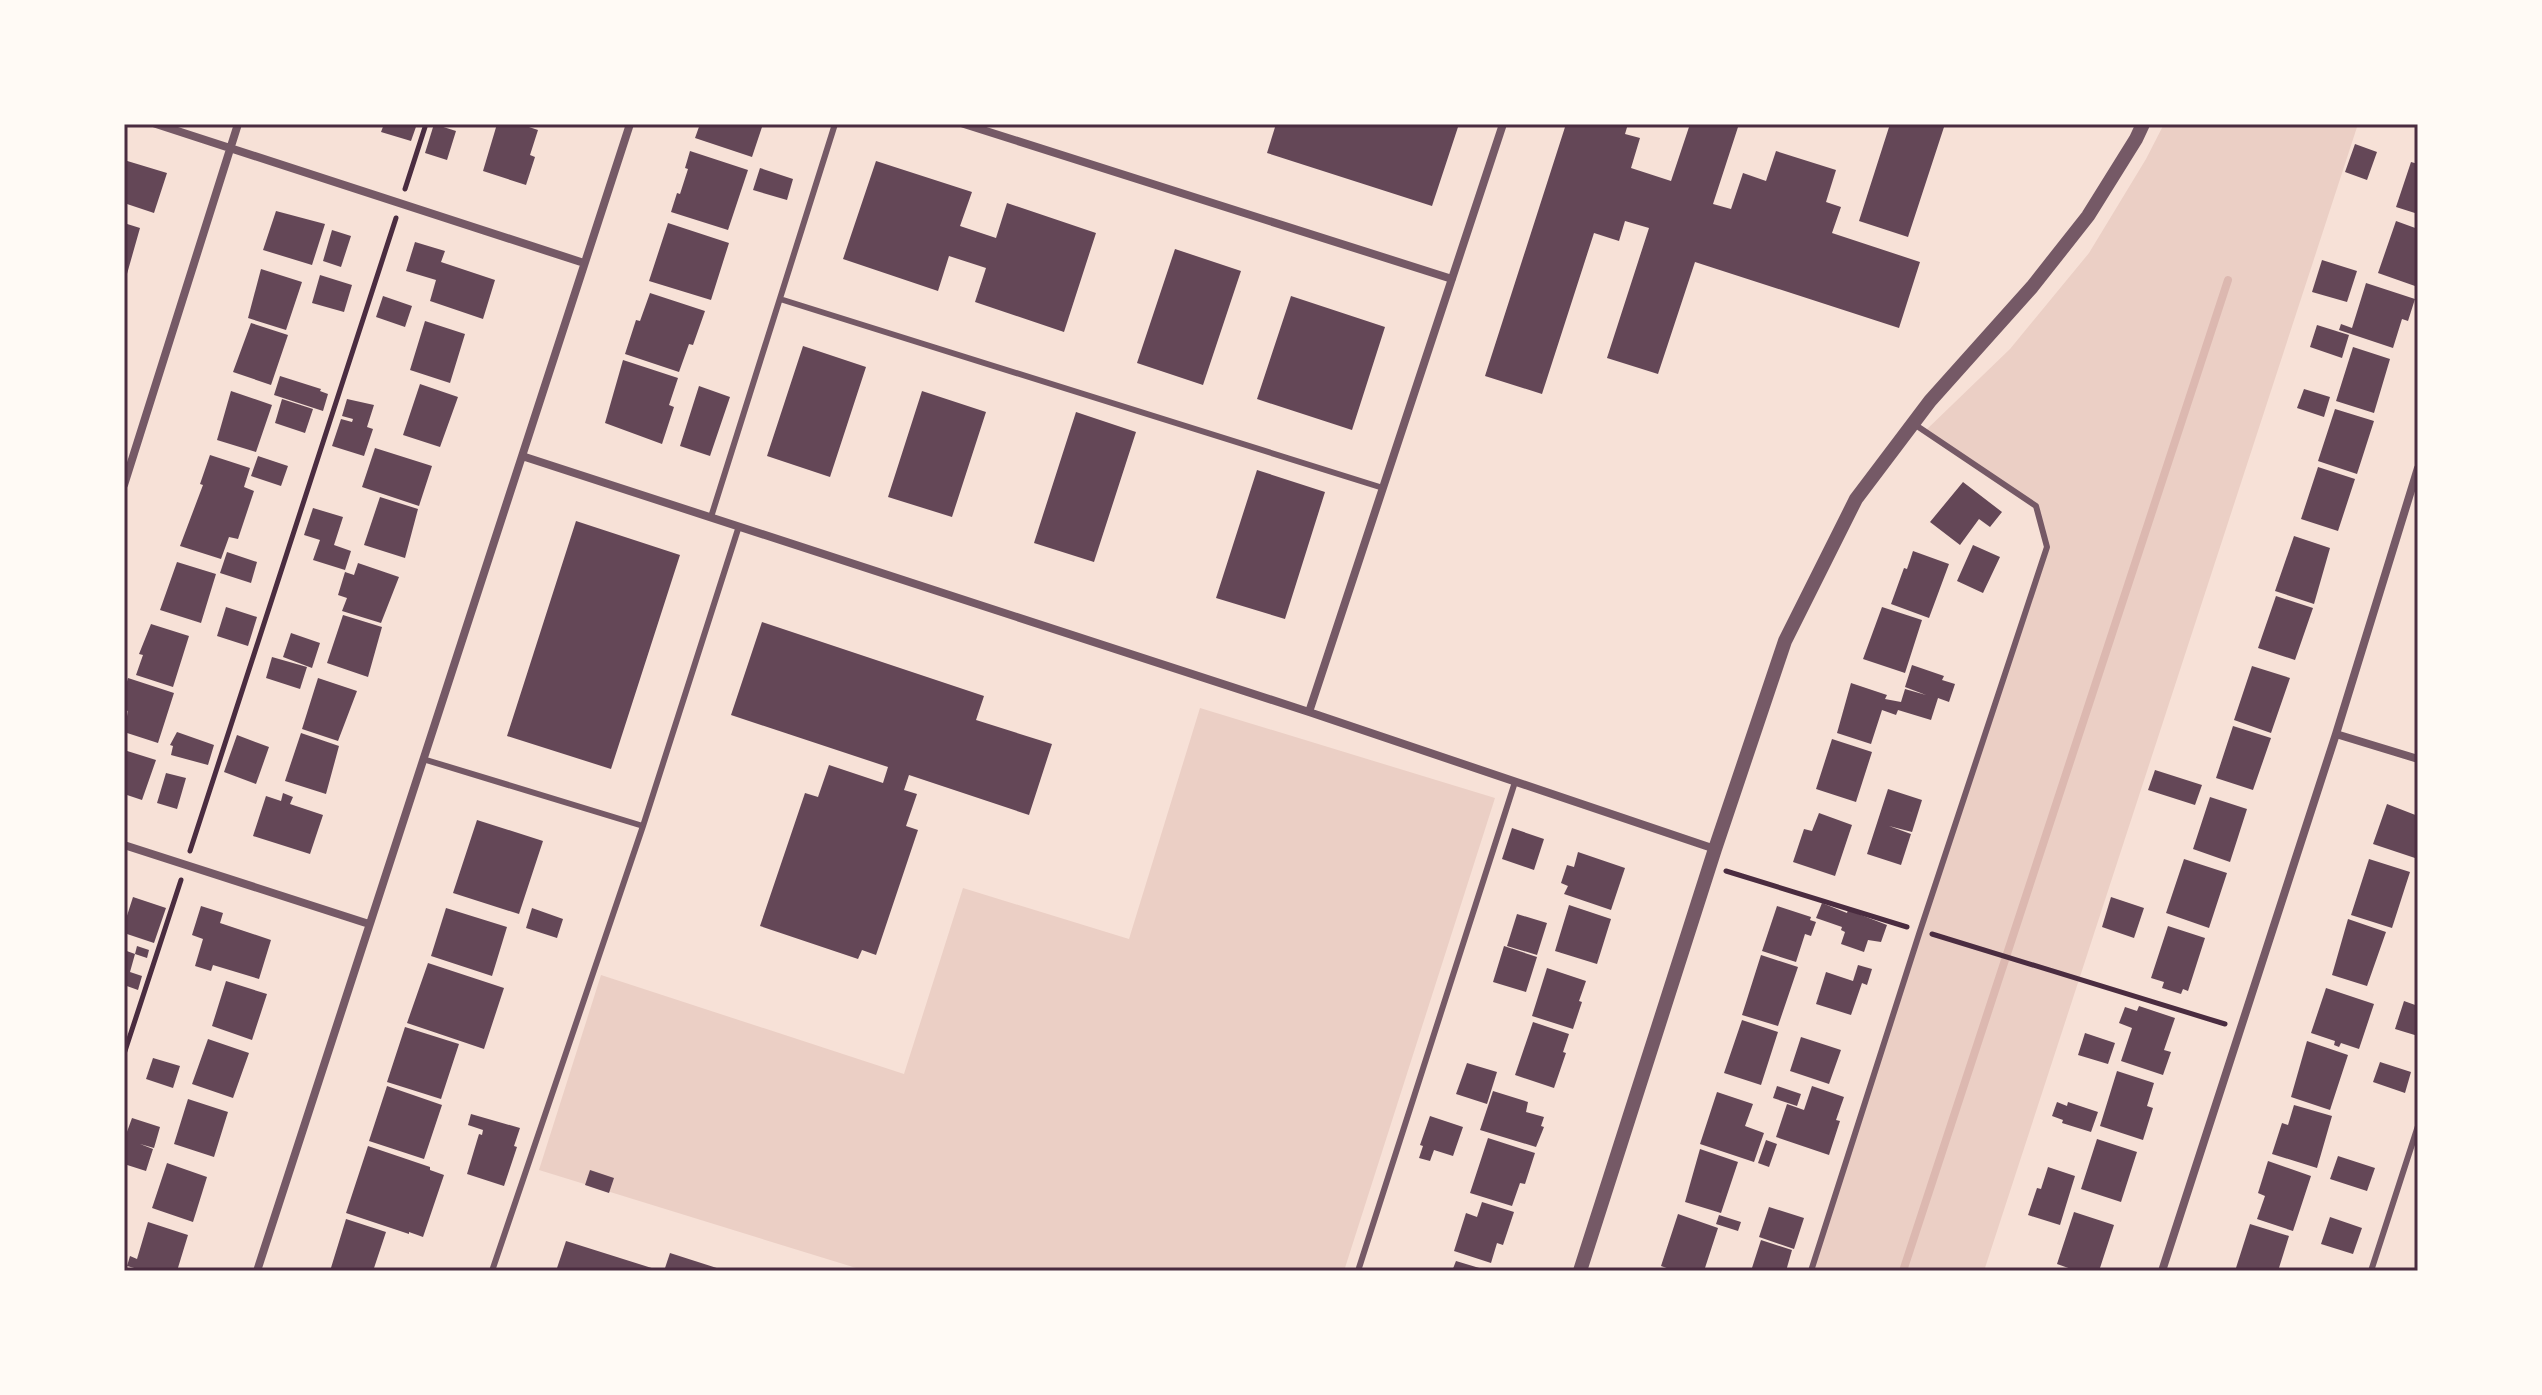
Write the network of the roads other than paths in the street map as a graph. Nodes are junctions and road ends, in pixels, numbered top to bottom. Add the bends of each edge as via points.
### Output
1 (156, 124) edge
2 (238, 124) edge
3 (630, 124) edge
4 (835, 124) edge
5 (964, 124) edge
6 (1503, 124) edge
7 (2143, 124) edge
8 (230, 148) junction
9 (584, 263) junction
10 (1452, 279) junction
11 (780, 299) junction
12 (1914, 424) junction
13 (522, 456) junction
14 (2418, 468) edge
15 (124, 485) edge
16 (1383, 488) junction
17 (711, 517) junction
18 (739, 526) junction
19 (1309, 712) junction
20 (2336, 734) junction
21 (423, 759) junction
22 (2418, 759) edge
23 (1515, 782) junction
24 (643, 826) junction
25 (124, 845) edge
26 (1715, 849) junction
27 (369, 924) junction
28 (2418, 1126) edge
29 (257, 1271) edge
30 (492, 1271) edge
31 (1358, 1271) edge
32 (1580, 1271) edge
33 (1811, 1271) edge
34 (2162, 1271) edge
35 (2371, 1271) edge

1 - 8 street
2 - 8 street
3 - 9 street
4 - 11 lane
5 - 10 street
6 - 10 street
7 - 12 street via 2088,216
8 - 9 street
8 - 15 street
9 - 13 street
10 - 16 street
11 - 16 lane
11 - 17 lane
12 - 26 street via 1856,499 1785,641
12 - 33 lane via 2036,506 2047,547
13 - 17 street
13 - 21 street
14 - 20 street
16 - 19 street
17 - 18 street
18 - 19 street
18 - 24 lane
19 - 23 street
20 - 22 street
20 - 34 street
21 - 24 lane
21 - 27 street
23 - 26 street
23 - 31 lane
24 - 30 lane
25 - 27 street
26 - 32 street
27 - 29 street
28 - 35 lane

